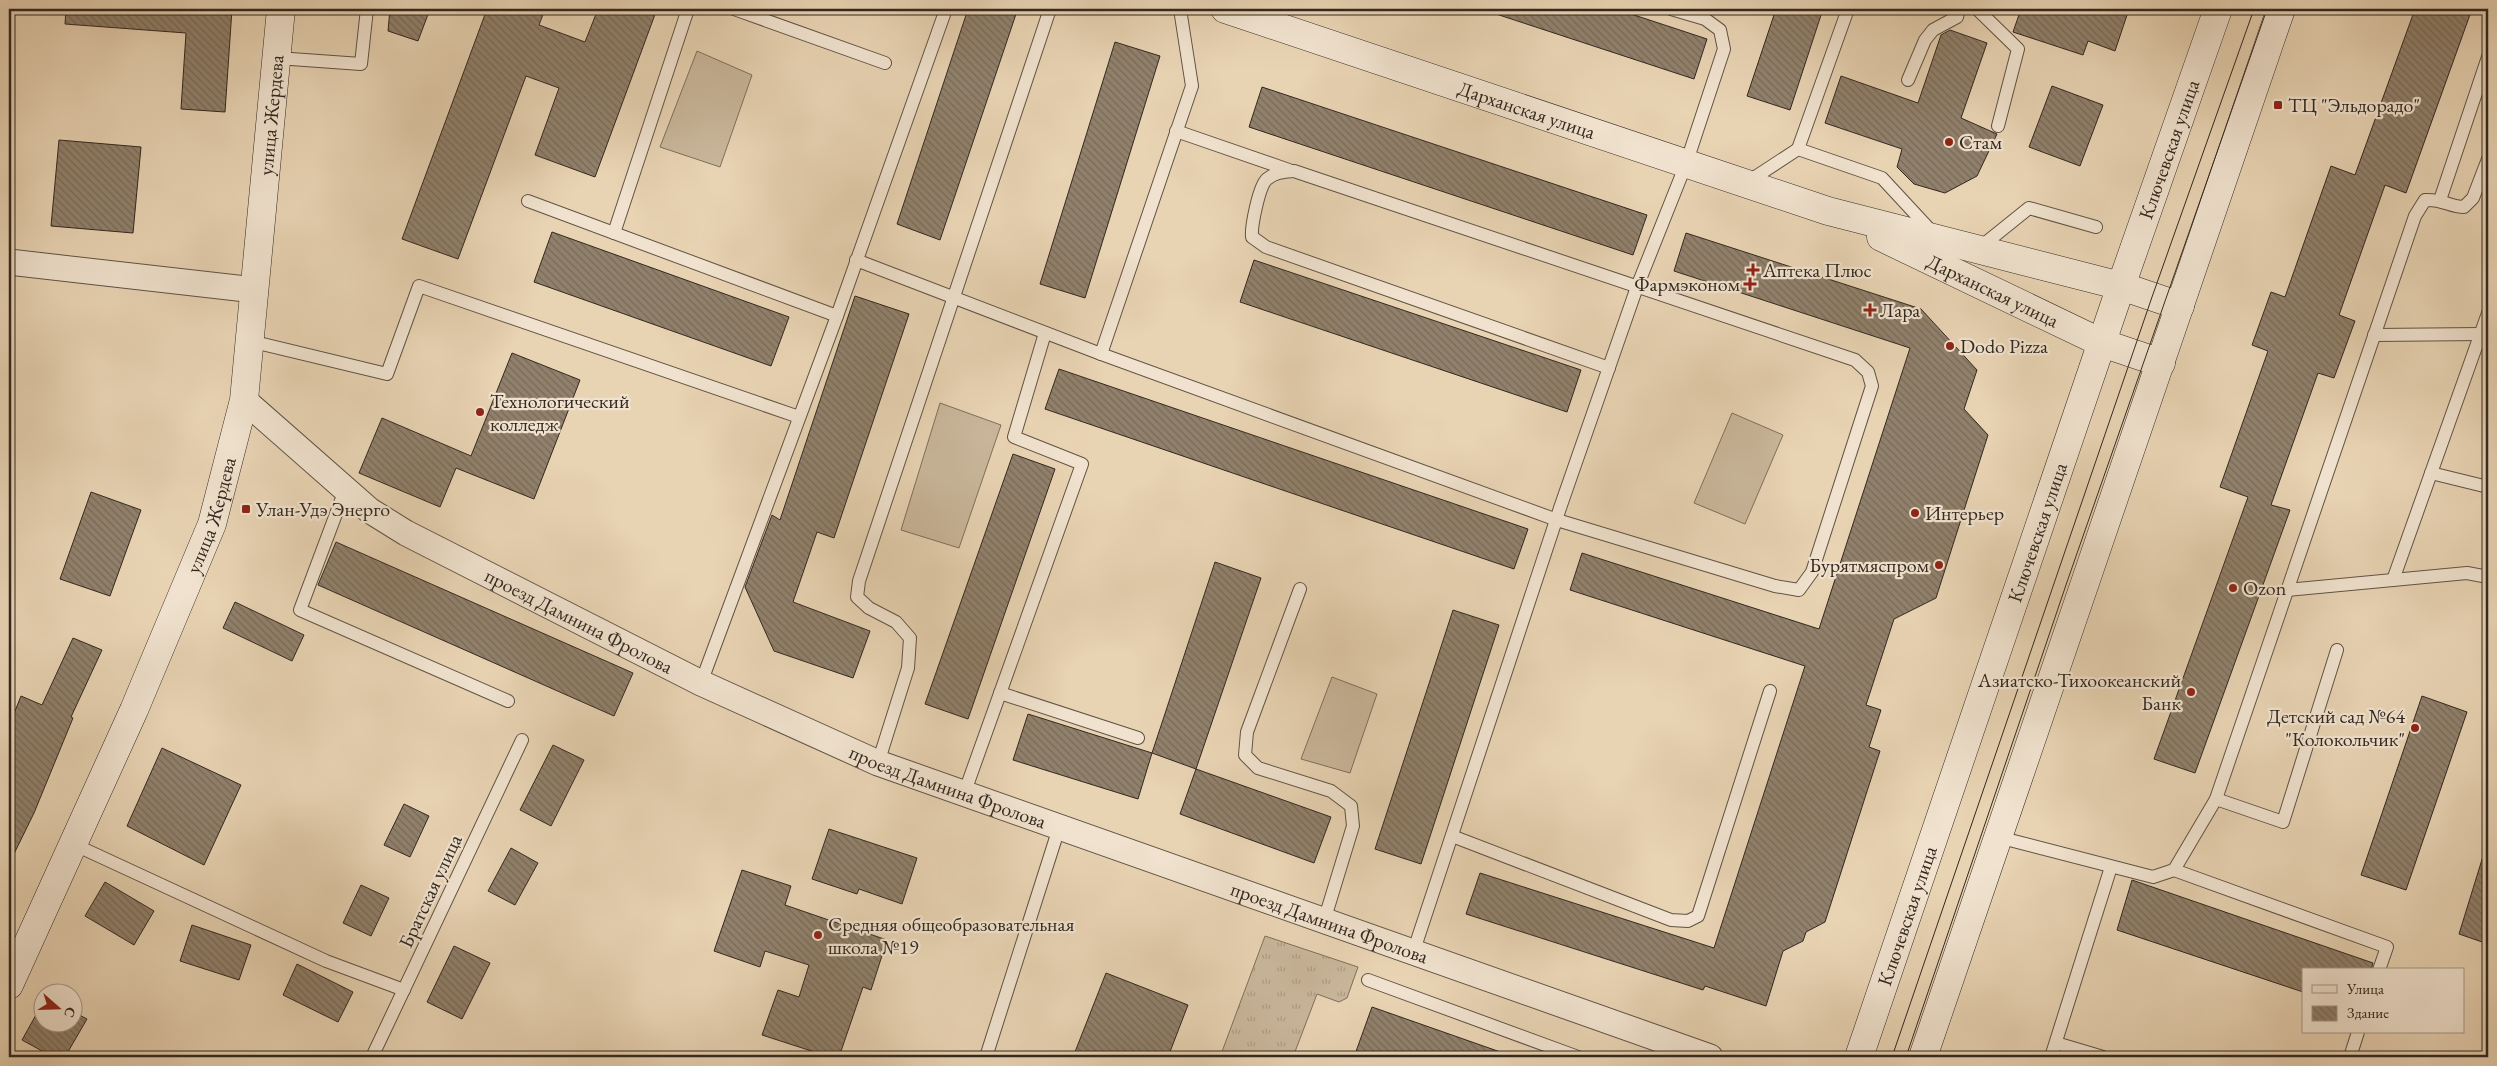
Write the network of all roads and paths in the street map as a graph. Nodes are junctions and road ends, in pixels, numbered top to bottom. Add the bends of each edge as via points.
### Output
1 (282, 9) edge
2 (367, 9) edge
3 (688, 9) edge
4 (734, 9) edge
5 (946, 9) edge
6 (1050, 9) edge
7 (1180, 9) edge
8 (1225, 9) edge
9 (1671, 9) edge
10 (1848, 9) edge
11 (1959, 9) edge
12 (1977, 9) edge
13 (2218, 9) edge
14 (2281, 9) edge
15 (2488, 57) edge
16 (277, 58) junction
17 (885, 63) dead end
18 (1908, 80) dead end
19 (1998, 126) dead end
20 (1176, 132) junction
21 (1798, 149) junction
22 (2488, 159) edge
23 (1686, 164) junction
24 (1294, 171) junction
25 (1745, 184) junction
26 (2440, 200) junction
27 (528, 201) dead end
28 (1828, 211) junction
29 (2096, 227) dead end
30 (614, 233) junction
31 (1940, 240) junction
32 (1978, 249) junction
33 (856, 260) junction
34 (9, 262) edge
35 (2121, 286) junction
36 (1637, 287) junction
37 (255, 290) junction
38 (955, 297) junction
39 (2180, 306) junction
40 (2488, 313) edge
41 (836, 316) junction
42 (1045, 332) junction
43 (2481, 334) junction
44 (2374, 335) junction
45 (250, 341) junction
46 (2102, 343) junction
47 (1101, 354) junction
48 (2161, 363) junction
49 (1609, 368) junction
50 (244, 400) junction
51 (799, 417) junction
52 (2431, 473) junction
53 (2488, 487) edge
54 (345, 490) junction
55 (1557, 520) junction
56 (2488, 577) edge
57 (2393, 580) junction
58 (1300, 589) dead end
59 (2287, 590) junction
60 (2337, 650) dead end
61 (701, 683) junction
62 (1770, 691) dead end
63 (1000, 693) junction
64 (508, 702) dead end
65 (1138, 738) dead end
66 (522, 740) dead end
67 (878, 763) junction
68 (964, 794) junction
69 (2216, 799) junction
70 (1060, 828) junction
71 (1452, 836) junction
72 (1998, 838) junction
73 (73, 844) junction
74 (2111, 867) junction
75 (2174, 870) junction
76 (1324, 921) junction
77 (1413, 953) junction
78 (2380, 968) edge
79 (1368, 980) dead end
80 (9, 985) edge
81 (404, 990) junction
82 (2357, 1034) edge
83 (2056, 1043) junction
84 (372, 1057) edge
85 (986, 1057) edge
86 (1578, 1057) edge
87 (1710, 1057) edge
88 (1859, 1057) edge
89 (1923, 1057) edge
90 (2051, 1057) edge
91 (2103, 1057) edge
92 (2350, 1057) edge

1 - 16 main road, улица Жердева
2 - 16 lane via 361,64
3 - 30 lane
4 - 17 lane
5 - 33 lane
6 - 38 lane
7 - 20 lane via 1192,86
8 - 23 main road, Дарханская улица
9 - 23 lane via 1705,19 1720,30 1724,49
10 - 21 lane
11 - 18 lane via 1956,17 1933,30 1925,40
12 - 19 lane via 2018,49
13 - 35 main road, Ключевская улица
14 - 39 main road
15 - 26 lane
16 - 37 main road, улица Жердева
20 - 24 lane
20 - 47 lane
21 - 25 lane
21 - 31 lane via 1882,178
22 - 26 lane via 2473,198 2464,207
23 - 25 main road, Дарханская улица
23 - 36 lane
24 - 36 lane
24 - 49 lane via 1278,172 1265,180 1251,226 1252,237 1266,247
25 - 28 main road, Дарханская улица
26 - 44 lane via 2425,200 2415,216
27 - 30 lane
28 - 31 main road, Дарханская улица
28 - 46 main road, Дарханская улица
29 - 32 lane via 2029,208
30 - 41 lane
31 - 32 main road, Дарханская улица
32 - 35 main road, Дарханская улица
33 - 38 lane
33 - 41 lane
34 - 37 street
35 - 39 main road, Дарханская улица
35 - 46 main road, Ключевская улица
36 - 49 lane
36 - 55 lane via 1855,360 1868,372 1872,386 1812,572 1799,590 1775,586
37 - 45 main road, улица Жердева
38 - 42 lane
38 - 67 lane via 859,581 857,597 869,608 896,622 910,638 908,668
39 - 48 main road
40 - 43 lane
41 - 51 lane
42 - 47 lane
42 - 63 lane via 1014,437 1082,464
43 - 44 lane
43 - 52 lane
44 - 59 lane
45 - 50 main road, улица Жердева
45 - 51 lane via 387,374 419,286
46 - 48 main road, Дарханская улица
46 - 88 main road, Ключевская улица
47 - 55 lane
48 - 72 main road
49 - 55 lane
50 - 54 street, проезд Дамнина Фролова
50 - 73 main road, улица Жердева via 212,524 134,710
51 - 61 lane
52 - 53 lane
52 - 57 lane
54 - 61 street, проезд Дамнина Фролова via 369,510 406,533
54 - 64 lane via 300,610
55 - 71 lane
56 - 57 lane via 2467,573
57 - 59 lane
58 - 76 lane via 1247,732 1245,755 1258,768 1331,791 1351,806 1353,826
59 - 69 lane
60 - 69 lane via 2283,822
61 - 67 street, проезд Дамнина Фролова
62 - 71 lane via 1698,916 1688,921 1671,920
63 - 65 lane
63 - 68 lane
66 - 81 lane, Братская улица
67 - 68 street, проезд Дамнина Фролова
68 - 70 street, проезд Дамнина Фролова
69 - 75 lane
70 - 76 street, проезд Дамнина Фролова
70 - 85 lane
71 - 77 lane
72 - 74 lane
72 - 89 main road
73 - 80 main road, улица Жердева
73 - 81 lane via 326,961
74 - 75 lane via 2152,877
74 - 83 lane
75 - 78 lane via 2386,947
76 - 77 street, проезд Дамнина Фролова
77 - 87 street, проезд Дамнина Фролова
79 - 86 lane
81 - 84 lane, Братская улица
82 - 92 lane
83 - 90 lane
83 - 91 lane

